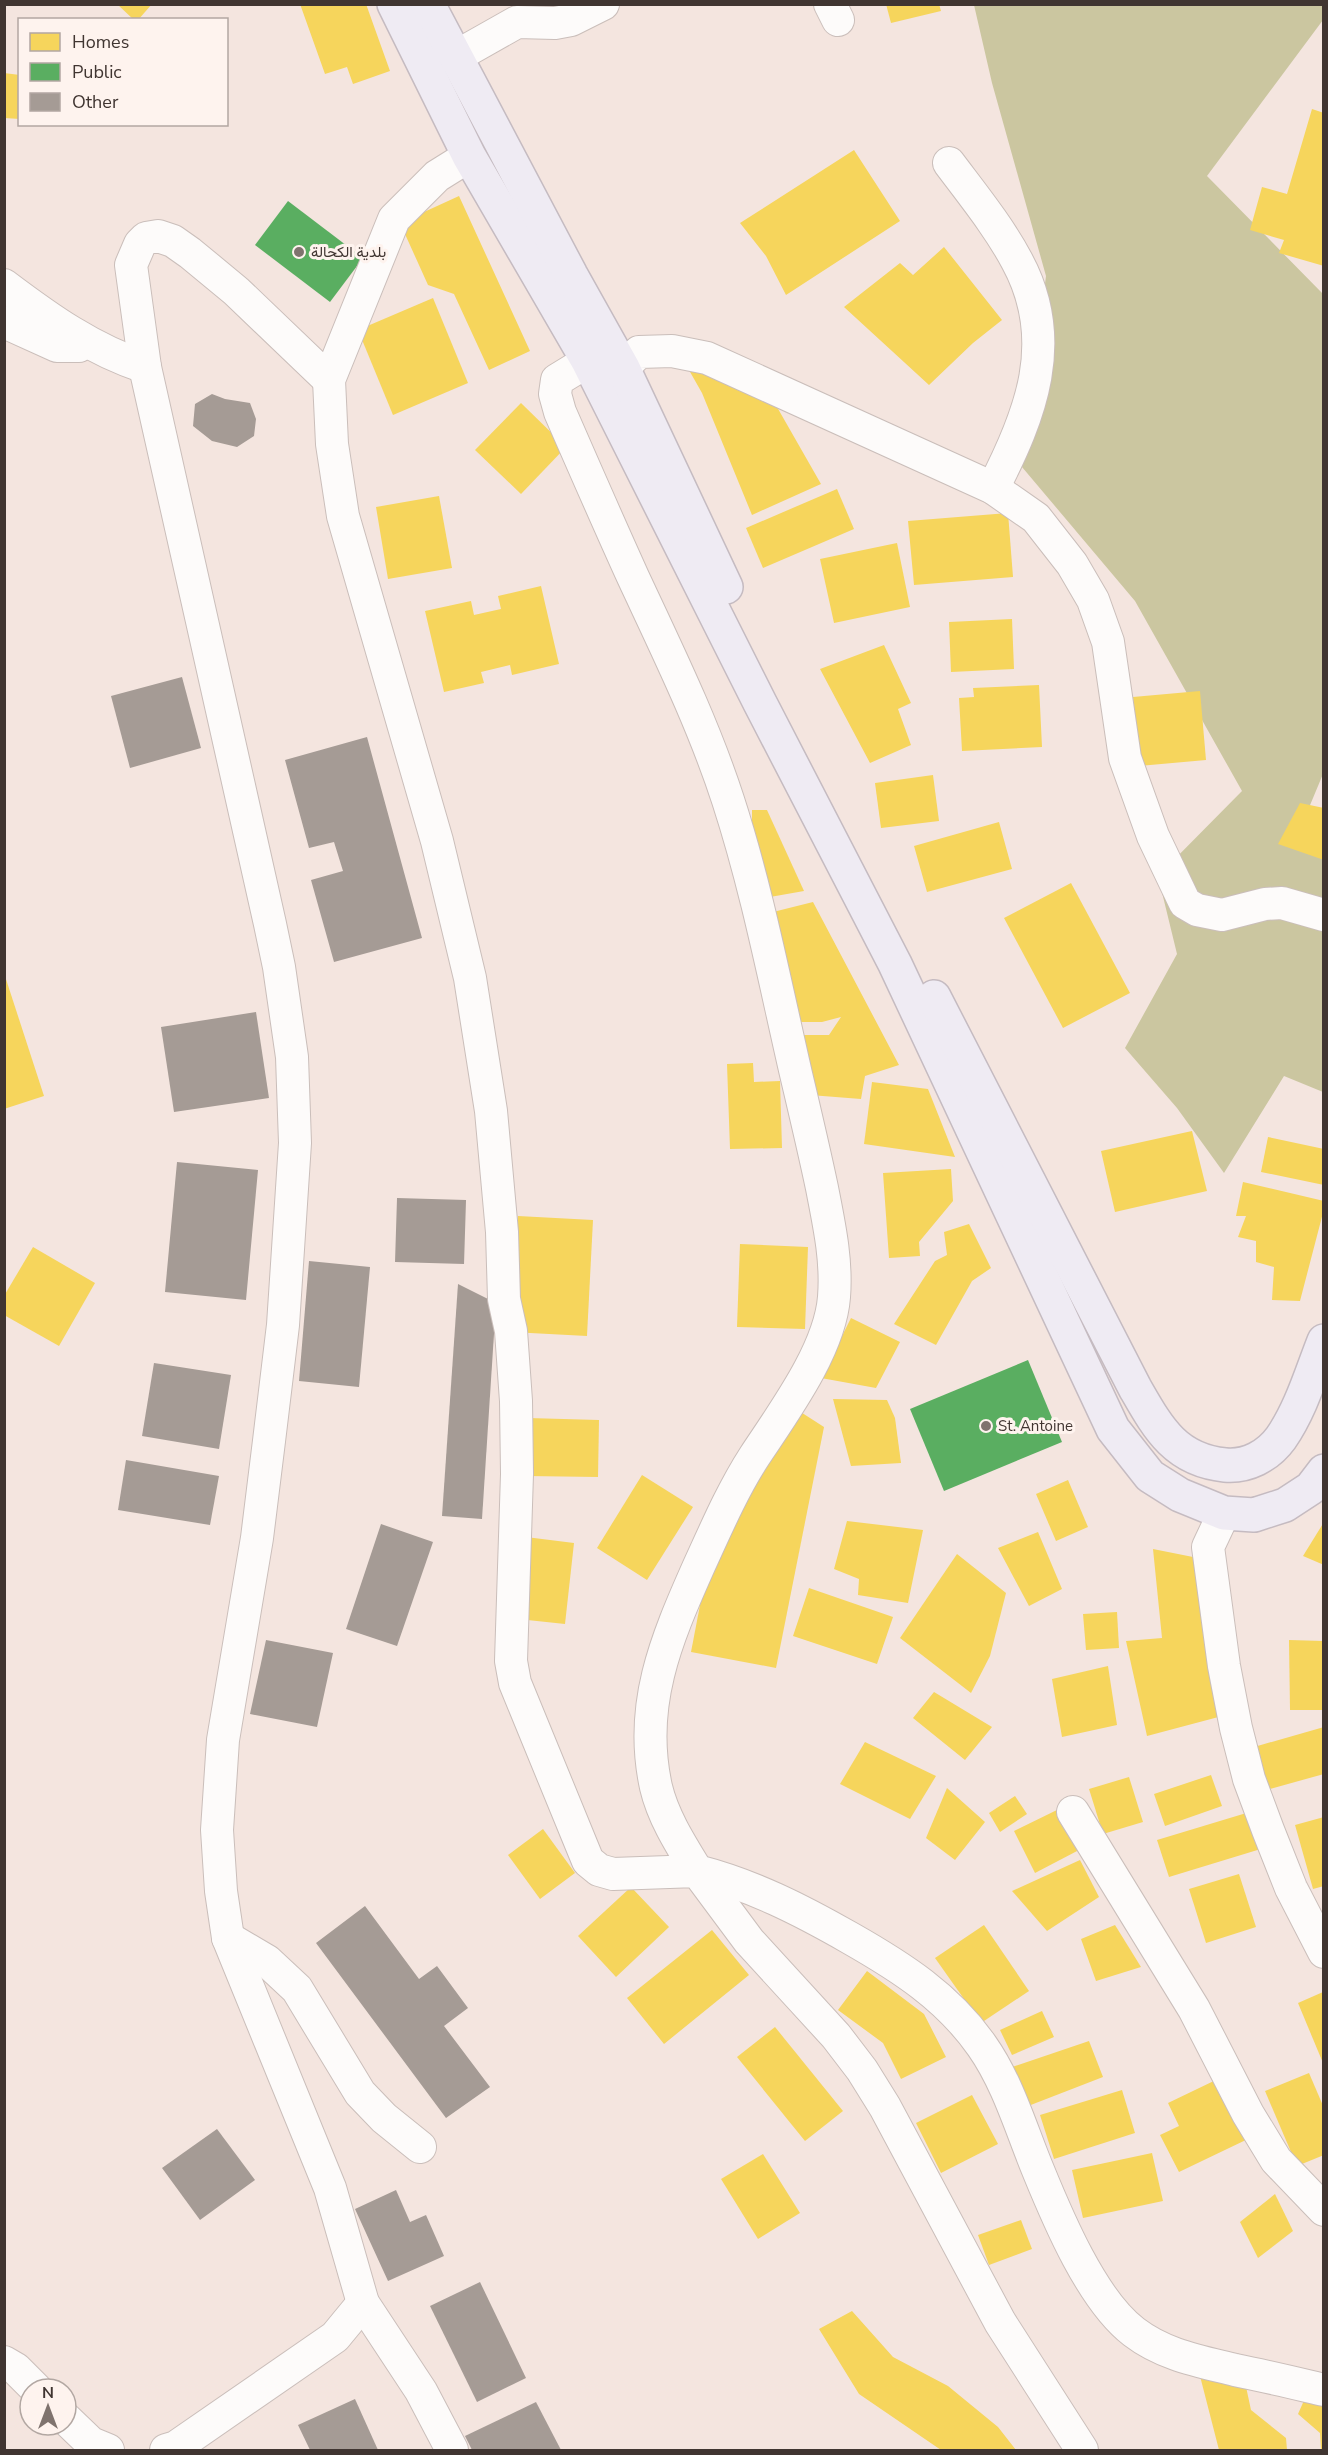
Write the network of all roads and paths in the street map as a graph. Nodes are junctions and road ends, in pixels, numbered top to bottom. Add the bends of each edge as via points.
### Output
1 (394, 4) edge
2 (428, 4) edge
3 (603, 4) edge
4 (524, 13) edge
5 (455, 57) junction
6 (469, 156) junction
7 (949, 163) dead end
8 (4, 285) edge
9 (4, 322) edge
10 (89, 344) junction
11 (588, 361) junction
12 (145, 367) junction
13 (623, 368) junction
14 (329, 380) junction
15 (993, 488) junction
16 (1323, 915) edge
17 (1323, 1341) edge
18 (1323, 1471) edge
19 (1224, 1513) junction
20 (1073, 1812) dead end
21 (697, 1871) junction
22 (228, 1938) junction
23 (1323, 1952) edge
24 (420, 2146) dead end
25 (1323, 2210) edge
26 (363, 2304) junction
27 (4, 2362) edge
28 (24, 2377) edge
29 (1323, 2390) edge
30 (78, 2431) edge
31 (108, 2451) edge
32 (166, 2451) edge
33 (452, 2451) edge
34 (1082, 2451) edge

1 - 6 highway
2 - 5 highway
3 - 4 street via 571,20 555,23
4 - 5 street
5 - 13 highway
6 - 11 highway
6 - 14 street via 437,176 394,219
7 - 15 street via 1018,262 1035,302 1040,342 1032,397 1016,444
8 - 10 street
9 - 10 street via 57,346
10 - 12 street
11 - 19 highway via 895,964 1113,1429 1150,1476 1180,1495
11 - 21 street via 557,380 555,394 676,669 727,798 812,1140 834,1265 834,1301 827,1332 796,1394 748,1466 714,1534 666,1643 656,1680 651,1712 656,1788 670,1824
12 - 14 street via 131,265 140,244 146,238 158,236 173,241 236,291
12 - 22 street via 270,924 292,1057 295,1143 282,1325 257,1538 219,1777 217,1830
13 - 15 street via 639,352 672,351 707,358
13 - 17 highway via 840,816 1080,1286 1156,1425 1189,1456 1233,1466 1249,1463 1279,1440 1297,1412
14 - 21 street via 332,444 343,516 454,905 491,1111 504,1299 511,1331 516,1401 511,1643 515,1683 588,1861 598,1870 613,1874
15 - 16 street via 1036,518 1072,564 1093,600 1108,642 1125,758 1153,836 1185,903 1222,915 1282,903
18 - 19 highway via 1311,1488 1285,1505 1254,1515
19 - 23 street via 1208,1547 1236,1728 1268,1830
20 - 25 street via 1194,2009 1276,2160
21 - 29 street via 756,1890 810,1915 889,1961 947,2005 982,2046 1000,2078 1072,2248 1117,2318 1136,2334 1181,2357
21 - 34 street via 749,1941 862,2070 1000,2322
22 - 24 street via 267,1961 297,1989 360,2093
22 - 26 street via 330,2188
26 - 32 street via 335,2337
26 - 33 street via 421,2391
27 - 28 street
30 - 31 street

